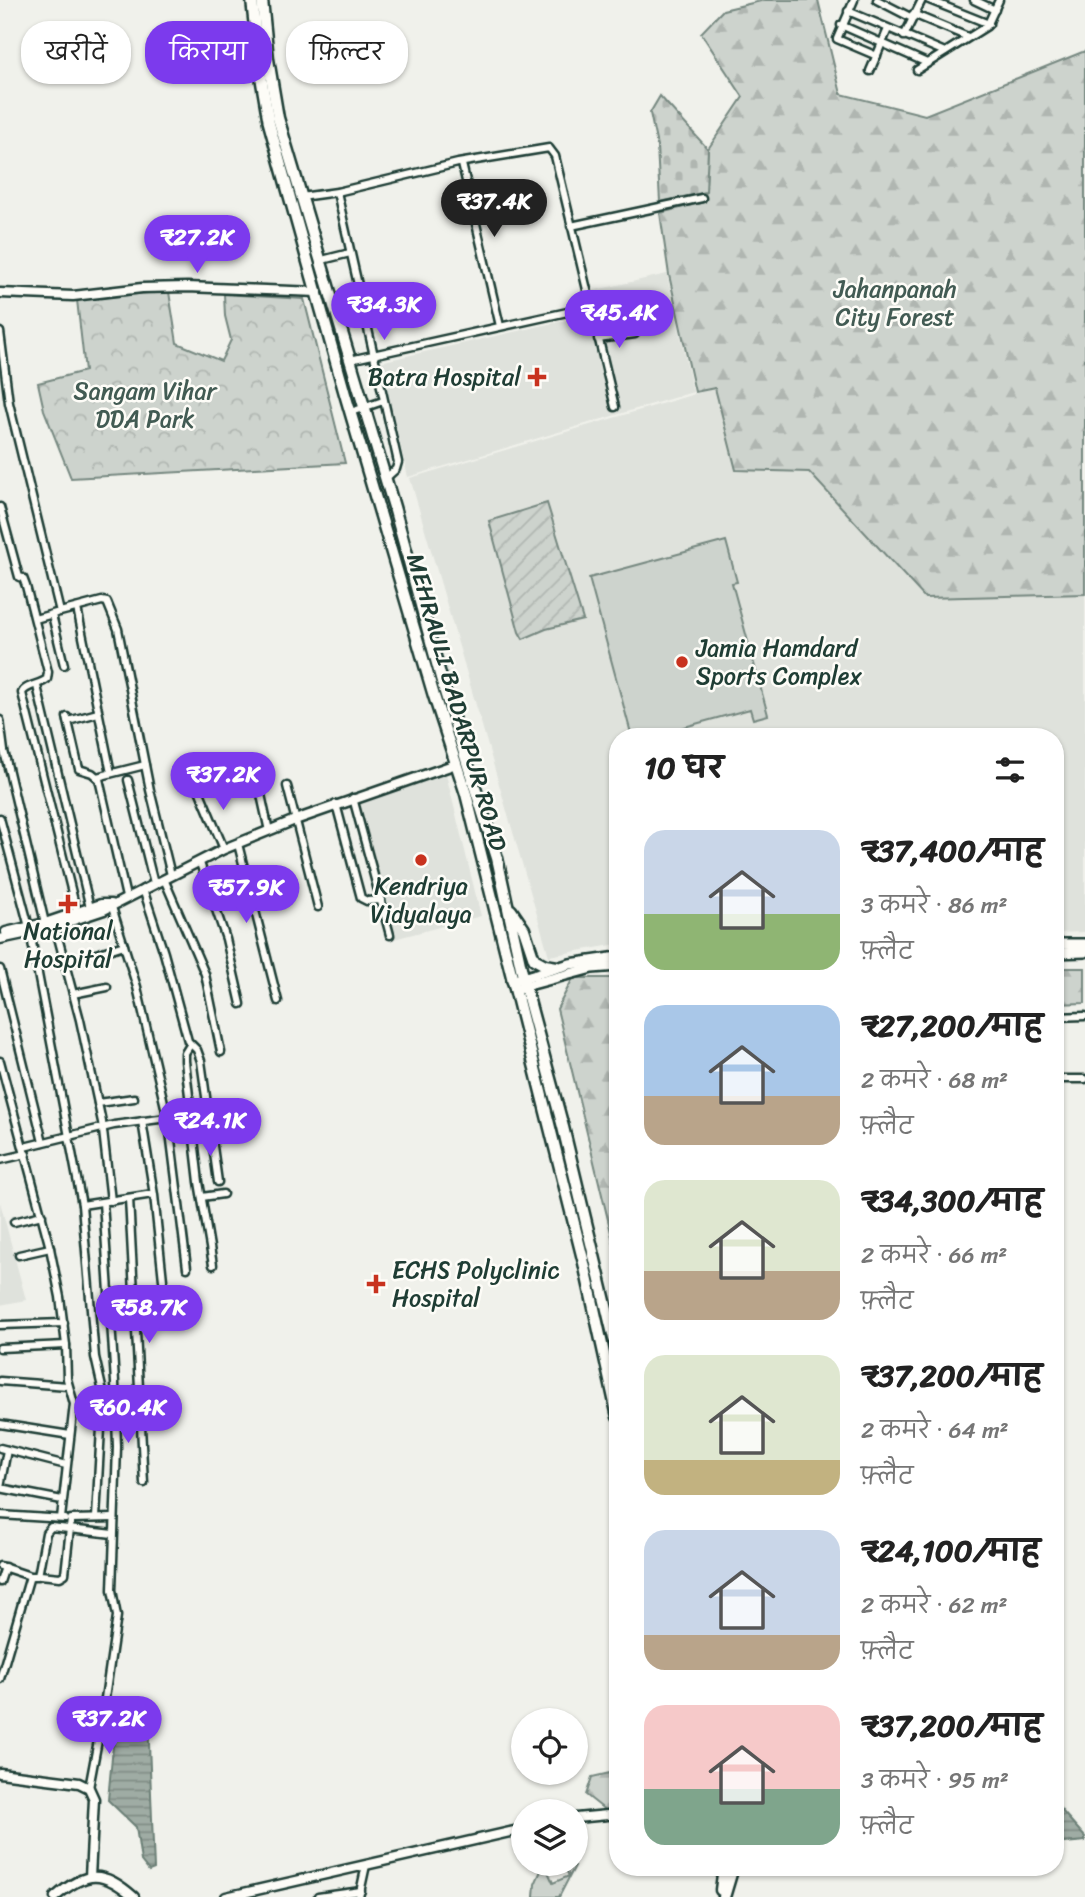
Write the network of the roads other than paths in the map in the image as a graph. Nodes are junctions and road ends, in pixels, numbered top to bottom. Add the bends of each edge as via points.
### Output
1 (252, 0) edge
2 (262, 0) edge
3 (854, 0) edge
4 (877, 0) edge
5 (910, 0) edge
6 (929, 0) edge
7 (974, 0) edge
8 (999, 0) edge
9 (920, 2) edge
10 (995, 10) junction
11 (849, 12) junction
12 (912, 16) junction
13 (989, 23) junction
14 (841, 26) junction
15 (888, 29) junction
16 (904, 36) junction
17 (968, 37) junction
18 (882, 43) junction
19 (945, 52) junction
20 (877, 56) junction
21 (928, 63) junction
22 (917, 70) dead end
23 (870, 71) dead end
24 (462, 164) junction
25 (291, 181) junction
26 (337, 192) junction
27 (301, 197) junction
28 (702, 198) dead end
29 (570, 226) junction
30 (350, 253) junction
31 (326, 259) dead end
32 (0, 293) edge
33 (318, 294) junction
34 (590, 307) junction
35 (500, 326) junction
36 (0, 332) edge
37 (635, 334) dead end
38 (598, 340) junction
39 (373, 355) junction
40 (349, 360) junction
41 (383, 401) junction
42 (363, 407) junction
43 (615, 407) dead end
44 (351, 412) junction
45 (385, 479) junction
46 (0, 507) edge
47 (77, 608) junction
48 (56, 614) junction
49 (34, 619) junction
50 (64, 665) dead end
51 (37, 686) junction
52 (447, 697) junction
53 (436, 702) junction
54 (98, 713) junction
55 (0, 720) edge
56 (145, 765) junction
57 (456, 765) junction
58 (111, 774) junction
59 (97, 777) junction
60 (128, 780) dead end
61 (258, 781) dead end
62 (197, 786) dead end
63 (287, 786) dead end
64 (353, 798) junction
65 (336, 804) junction
66 (0, 818) edge
67 (295, 820) junction
68 (269, 831) junction
69 (238, 844) junction
70 (224, 849) junction
71 (200, 863) junction
72 (168, 877) junction
73 (154, 884) junction
74 (143, 889) junction
75 (126, 897) junction
76 (381, 900) junction
77 (111, 904) junction
78 (318, 907) dead end
79 (509, 907) junction
80 (91, 911) junction
81 (77, 916) junction
82 (45, 923) junction
83 (55, 926) junction
84 (30, 929) junction
85 (390, 935) dead end
86 (0, 936) edge
87 (1064, 944) edge
88 (1085, 944) edge
89 (124, 945) junction
90 (1085, 952) edge
91 (1064, 953) edge
92 (609, 958) edge
93 (65, 964) junction
94 (556, 967) junction
95 (609, 967) edge
96 (0, 969) edge
97 (518, 983) junction
98 (107, 987) dead end
99 (73, 995) junction
100 (278, 1001) dead end
101 (241, 1004) dead end
102 (1085, 1016) edge
103 (1064, 1017) edge
104 (190, 1045) junction
105 (221, 1052) dead end
106 (0, 1061) edge
107 (1064, 1079) edge
108 (1085, 1079) edge
109 (134, 1098) dead end
110 (98, 1103) junction
111 (167, 1118) junction
112 (142, 1121) junction
113 (103, 1127) junction
114 (70, 1135) junction
115 (43, 1142) junction
116 (25, 1150) junction
117 (0, 1160) edge
118 (218, 1182) dead end
119 (152, 1194) junction
120 (223, 1194) dead end
121 (202, 1197) junction
122 (130, 1198) junction
123 (111, 1200) junction
124 (103, 1202) junction
125 (82, 1205) junction
126 (41, 1215) junction
127 (14, 1222) dead end
128 (50, 1248) junction
129 (19, 1255) dead end
130 (213, 1265) dead end
131 (187, 1268) dead end
132 (163, 1280) dead end
133 (609, 1318) edge
134 (64, 1323) junction
135 (0, 1325) edge
136 (66, 1345) junction
137 (0, 1348) edge
138 (609, 1376) edge
139 (0, 1381) edge
140 (68, 1385) junction
141 (0, 1424) edge
142 (70, 1435) junction
143 (3, 1449) edge
144 (66, 1465) junction
145 (144, 1483) dead end
146 (0, 1487) edge
147 (62, 1500) junction
148 (0, 1515) edge
149 (50, 1517) junction
150 (61, 1518) junction
151 (96, 1518) junction
152 (114, 1518) junction
153 (71, 1519) junction
154 (48, 1529) junction
155 (69, 1529) junction
156 (113, 1534) junction
157 (2, 1566) edge
158 (40, 1575) junction
159 (30, 1576) junction
160 (0, 1582) edge
161 (0, 1679) edge
162 (0, 1773) edge
163 (89, 1788) junction
164 (609, 1815) edge
165 (588, 1817) edge
166 (511, 1832) edge
167 (366, 1865) junction
168 (723, 1876) edge
169 (729, 1876) edge
170 (90, 1877) junction
171 (360, 1894) edge
172 (55, 1897) edge
173 (134, 1897) edge
174 (226, 1897) edge
175 (317, 1897) edge
176 (721, 1897) edge

1 - 25 main road, MEHRAULI BADARPUR ROAD via 263,93
2 - 25 main road, MEHRAULI BADARPUR ROAD
3 - 11 street
4 - 12 street
5 - 9 street
6 - 13 street
7 - 10 street
8 - 10 street
9 - 12 street
10 - 13 street
11 - 14 street
11 - 15 street
12 - 16 street
12 - 17 street
13 - 17 street
14 - 18 street
14 - 20 street via 839,40
15 - 16 street
15 - 18 street
16 - 19 street
17 - 19 street
18 - 20 street
18 - 21 street
19 - 21 street
20 - 23 street
21 - 22 street
24 - 26 street
24 - 29 street via 549,148 555,156
24 - 35 street
25 - 27 main road, MEHRAULI BADARPUR ROAD
25 - 33 main road, MEHRAULI BADARPUR ROAD
26 - 27 street
26 - 30 street
27 - 40 main road, MEHRAULI BADARPUR ROAD
28 - 29 street
29 - 34 street
30 - 31 street
30 - 39 street
32 - 33 street via 73,296 191,289
33 - 44 main road, MEHRAULI BADARPUR ROAD
34 - 35 street
34 - 38 street
35 - 39 street
36 - 48 street via 9,403
37 - 38 street
38 - 43 street
39 - 40 street
39 - 41 street
40 - 42 main road, MEHRAULI BADARPUR ROAD
41 - 42 street
41 - 45 street via 398,462
42 - 44 street
42 - 45 main road, MEHRAULI BADARPUR ROAD
44 - 53 main road, MEHRAULI BADARPUR ROAD
45 - 52 main road, MEHRAULI BADARPUR ROAD
46 - 49 street
47 - 48 street
47 - 54 street
47 - 56 street via 104,601 111,609
48 - 49 street
48 - 50 street
49 - 51 street via 48,672 47,679
51 - 80 street
51 - 81 street via 22,693
52 - 53 main road
52 - 79 main road, MEHRAULI BADARPUR ROAD
53 - 57 main road, MEHRAULI BADARPUR ROAD
54 - 58 street
54 - 59 street via 68,719 79,769
55 - 82 street
56 - 58 street
56 - 72 street
57 - 64 street
57 - 97 main road, MEHRAULI BADARPUR ROAD
58 - 59 street
59 - 75 street
60 - 73 street
61 - 68 street
62 - 70 street
63 - 67 street
64 - 65 street
64 - 76 street
65 - 67 street
65 - 76 street via 361,898
66 - 84 street
67 - 68 street
67 - 78 street
68 - 69 street
69 - 70 street
69 - 100 street
70 - 71 street
71 - 72 street
71 - 101 street via 226,939
72 - 73 street
72 - 105 street via 205,974
73 - 74 street
74 - 75 street
74 - 104 street
75 - 77 street
76 - 85 street
77 - 80 street
77 - 89 street
79 - 94 main road via 524,929 534,959
79 - 97 main road, MEHRAULI BADARPUR ROAD
80 - 81 street
81 - 82 street
81 - 83 street
82 - 84 street
83 - 84 street
83 - 93 street
84 - 86 street
84 - 114 street
87 - 88 main road
89 - 93 street
89 - 111 street
90 - 91 main road
92 - 94 main road
93 - 99 street
94 - 97 main road
95 - 97 main road
96 - 115 street
97 - 133 main road, MEHRAULI BADARPUR ROAD via 563,1127
97 - 138 main road, MEHRAULI BADARPUR ROAD
98 - 99 street
99 - 110 street
102 - 103 street
104 - 118 street via 201,1061
104 - 121 street via 185,1061
106 - 116 street
107 - 108 street
109 - 110 street
110 - 113 street
111 - 112 street
111 - 131 street
112 - 113 street
112 - 119 street
113 - 114 street
113 - 123 street
114 - 115 street
114 - 125 street
115 - 116 street
116 - 117 street
116 - 126 street
119 - 122 street
119 - 132 street
120 - 121 street
121 - 130 street
122 - 123 street
122 - 145 street
123 - 124 street
124 - 125 street
124 - 152 street via 117,1447
125 - 151 street via 95,1357 103,1392
126 - 127 street
126 - 128 street
128 - 129 street
128 - 134 street
134 - 135 street
134 - 136 street
136 - 137 street
136 - 140 street
139 - 140 street
140 - 142 street via 74,1404
141 - 142 street
142 - 144 street
143 - 144 street
143 - 146 street
144 - 147 street
146 - 147 street
147 - 150 street
148 - 149 street
149 - 150 street
149 - 154 street
150 - 153 street
151 - 152 street
151 - 153 street
152 - 156 street
153 - 155 street
154 - 155 street
154 - 158 street
155 - 156 street
155 - 158 street via 65,1574
156 - 163 street via 111,1590 117,1616
157 - 159 street
157 - 160 street
158 - 159 street
159 - 161 street
162 - 163 street
163 - 170 street via 94,1799
164 - 165 street
166 - 167 street
167 - 171 street
167 - 174 street
168 - 176 main road
169 - 176 main road
170 - 172 street
170 - 173 street via 107,1877
171 - 175 street

